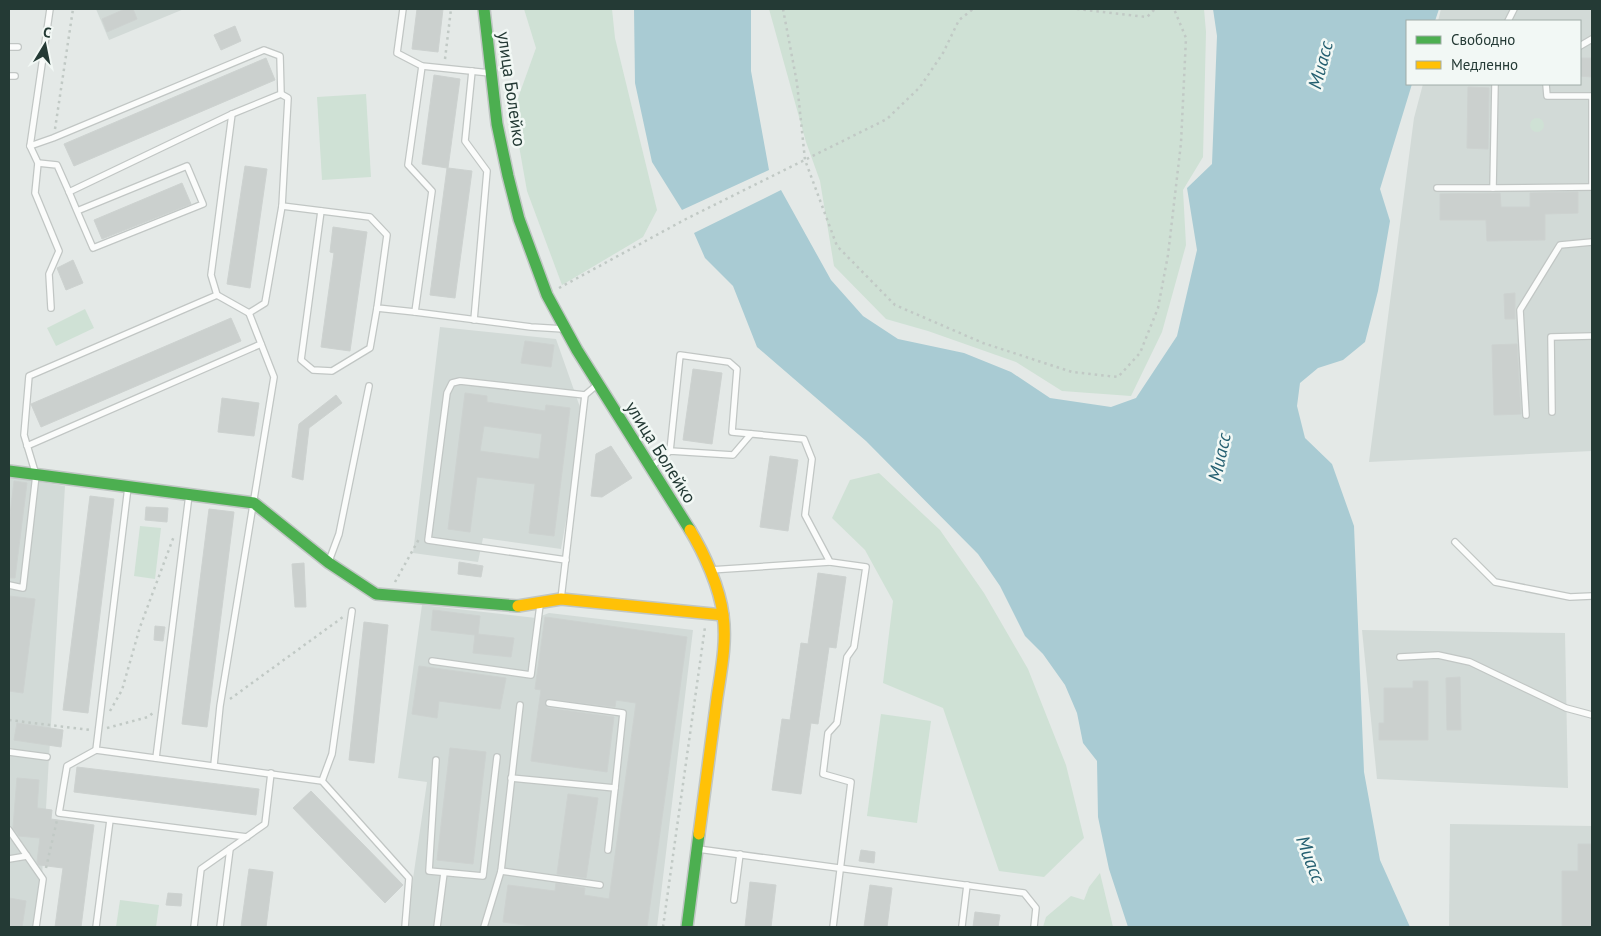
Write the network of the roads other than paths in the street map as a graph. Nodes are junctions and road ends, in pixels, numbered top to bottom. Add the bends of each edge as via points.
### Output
1 (50, 9) edge
2 (403, 9) edge
3 (484, 9) edge
4 (1592, 39) edge
5 (1581, 45) edge
6 (9, 46) edge
7 (18, 47) dead end
8 (422, 66) junction
9 (472, 71) junction
10 (491, 73) junction
11 (1495, 85) edge
12 (1546, 85) edge
13 (281, 94) junction
14 (232, 114) junction
15 (30, 146) junction
16 (38, 163) junction
17 (1592, 187) edge
18 (1437, 188) dead end
19 (1493, 188) junction
20 (69, 192) junction
21 (282, 206) junction
22 (77, 211) junction
23 (321, 211) junction
24 (1592, 242) edge
25 (217, 295) junction
26 (50, 308) dead end
27 (377, 308) junction
28 (415, 312) junction
29 (249, 313) junction
30 (474, 320) junction
31 (564, 328) junction
32 (1592, 336) edge
33 (261, 344) junction
34 (598, 384) junction
35 (369, 386) dead end
36 (585, 395) junction
37 (1552, 412) dead end
38 (1526, 415) dead end
39 (751, 434) junction
40 (27, 446) junction
41 (670, 451) junction
42 (650, 467) junction
43 (9, 471) edge
44 (36, 475) junction
45 (128, 487) junction
46 (189, 495) junction
47 (254, 503) junction
48 (1455, 542) dead end
49 (566, 560) junction
50 (830, 562) junction
51 (329, 563) junction
52 (709, 570) junction
53 (9, 585) edge
54 (1592, 596) edge
55 (561, 599) junction
56 (540, 602) junction
57 (352, 611) road end
58 (723, 615) junction
59 (1400, 657) dead end
60 (432, 661) dead end
61 (549, 704) dead end
62 (520, 705) dead end
63 (1592, 715) edge
64 (96, 750) junction
65 (9, 752) edge
66 (497, 756) dead end
67 (47, 757) dead end
68 (156, 758) junction
69 (436, 760) dead end
70 (214, 765) junction
71 (271, 773) junction
72 (511, 778) junction
73 (322, 781) junction
74 (615, 788) junction
75 (110, 820) junction
76 (9, 830) edge
77 (247, 837) junction
78 (230, 849) junction
79 (698, 849) junction
80 (608, 850) dead end
81 (740, 854) junction
82 (27, 856) junction
83 (9, 859) edge
84 (840, 868) junction
85 (501, 871) junction
86 (444, 872) junction
87 (600, 885) dead end
88 (968, 885) junction
89 (734, 900) dead end
90 (962, 926) dead end
91 (36, 927) edge
92 (96, 927) edge
93 (194, 927) edge
94 (220, 927) edge
95 (405, 927) edge
96 (437, 927) edge
97 (484, 927) edge
98 (687, 927) edge
99 (833, 927) edge
100 (1034, 927) edge

1 - 15 lane
2 - 8 lane via 397,53
3 - 10 street, улица Болейко
4 - 5 lane
6 - 7 lane
8 - 9 lane
8 - 28 lane via 408,165 432,192
9 - 10 lane
9 - 30 lane via 465,141 487,171
10 - 31 street, улица Болейко via 497,124 519,219 547,295
11 - 19 lane
12 - 17 lane via 1547,96 1592,96
13 - 14 lane
13 - 15 lane via 280,56 264,50
13 - 21 lane via 288,98
14 - 20 lane
14 - 25 lane via 211,275
15 - 16 lane
16 - 20 lane via 57,165
16 - 26 lane via 35,192 58,251 49,274
17 - 19 lane
18 - 19 lane
20 - 22 lane
21 - 23 lane
21 - 29 lane via 265,303
22 - 22 lane via 187,166 203,204 93,248
23 - 27 lane via 370,217 387,235
23 - 27 lane via 301,360 313,370 332,371 370,348
24 - 38 lane via 1560,245 1520,310
25 - 29 lane
25 - 40 lane via 29,376 24,435
27 - 28 lane
28 - 30 lane
29 - 33 lane
30 - 31 lane
31 - 34 street, улица Болейко
32 - 37 lane via 1551,337
33 - 40 lane
33 - 47 lane via 274,377
34 - 36 lane
34 - 42 street, улица Болейко
35 - 51 lane
36 - 49 lane
36 - 49 lane via 460,381 452,383 447,393 428,540
39 - 41 lane via 733,455
39 - 41 lane via 732,432 737,369 729,362 680,355
39 - 50 lane via 804,439 812,459 805,515
40 - 44 lane
41 - 42 lane
42 - 52 street, улица Болейко via 694,537
43 - 44 street
44 - 45 street
44 - 53 lane via 22,588
45 - 46 street
45 - 64 lane
46 - 47 street
46 - 68 lane
47 - 51 street
47 - 70 lane via 220,706
48 - 54 lane via 1495,582 1570,596
49 - 55 lane
50 - 52 lane
50 - 84 lane via 866,567 854,647 846,657 837,723 828,733 823,774 851,782
51 - 56 street via 376,594 515,607
52 - 58 street, улица Болейко
55 - 56 street
55 - 58 street
56 - 60 lane via 531,675
57 - 73 lane via 332,754
58 - 79 street, улица Болейко via 723,647
59 - 63 lane via 1438,655 1470,662 1566,708
61 - 74 lane via 623,714
62 - 72 lane
64 - 68 lane
64 - 75 lane via 67,766 59,813
65 - 67 lane
66 - 86 lane via 483,876
68 - 70 lane
69 - 86 lane via 429,871
70 - 71 lane
71 - 73 lane
71 - 77 lane via 265,824
72 - 74 lane
72 - 85 lane
73 - 95 lane via 408,878
74 - 80 lane
75 - 77 lane
75 - 92 lane
76 - 82 lane
77 - 78 lane
78 - 93 lane via 202,869
78 - 94 lane
79 - 81 lane
79 - 98 street, улица Болейко
81 - 84 lane
81 - 89 lane
82 - 83 lane
82 - 91 lane via 43,879
84 - 88 lane
84 - 99 lane
85 - 87 lane
85 - 97 lane
86 - 96 lane
88 - 90 lane
88 - 100 lane via 1024,893 1036,908

